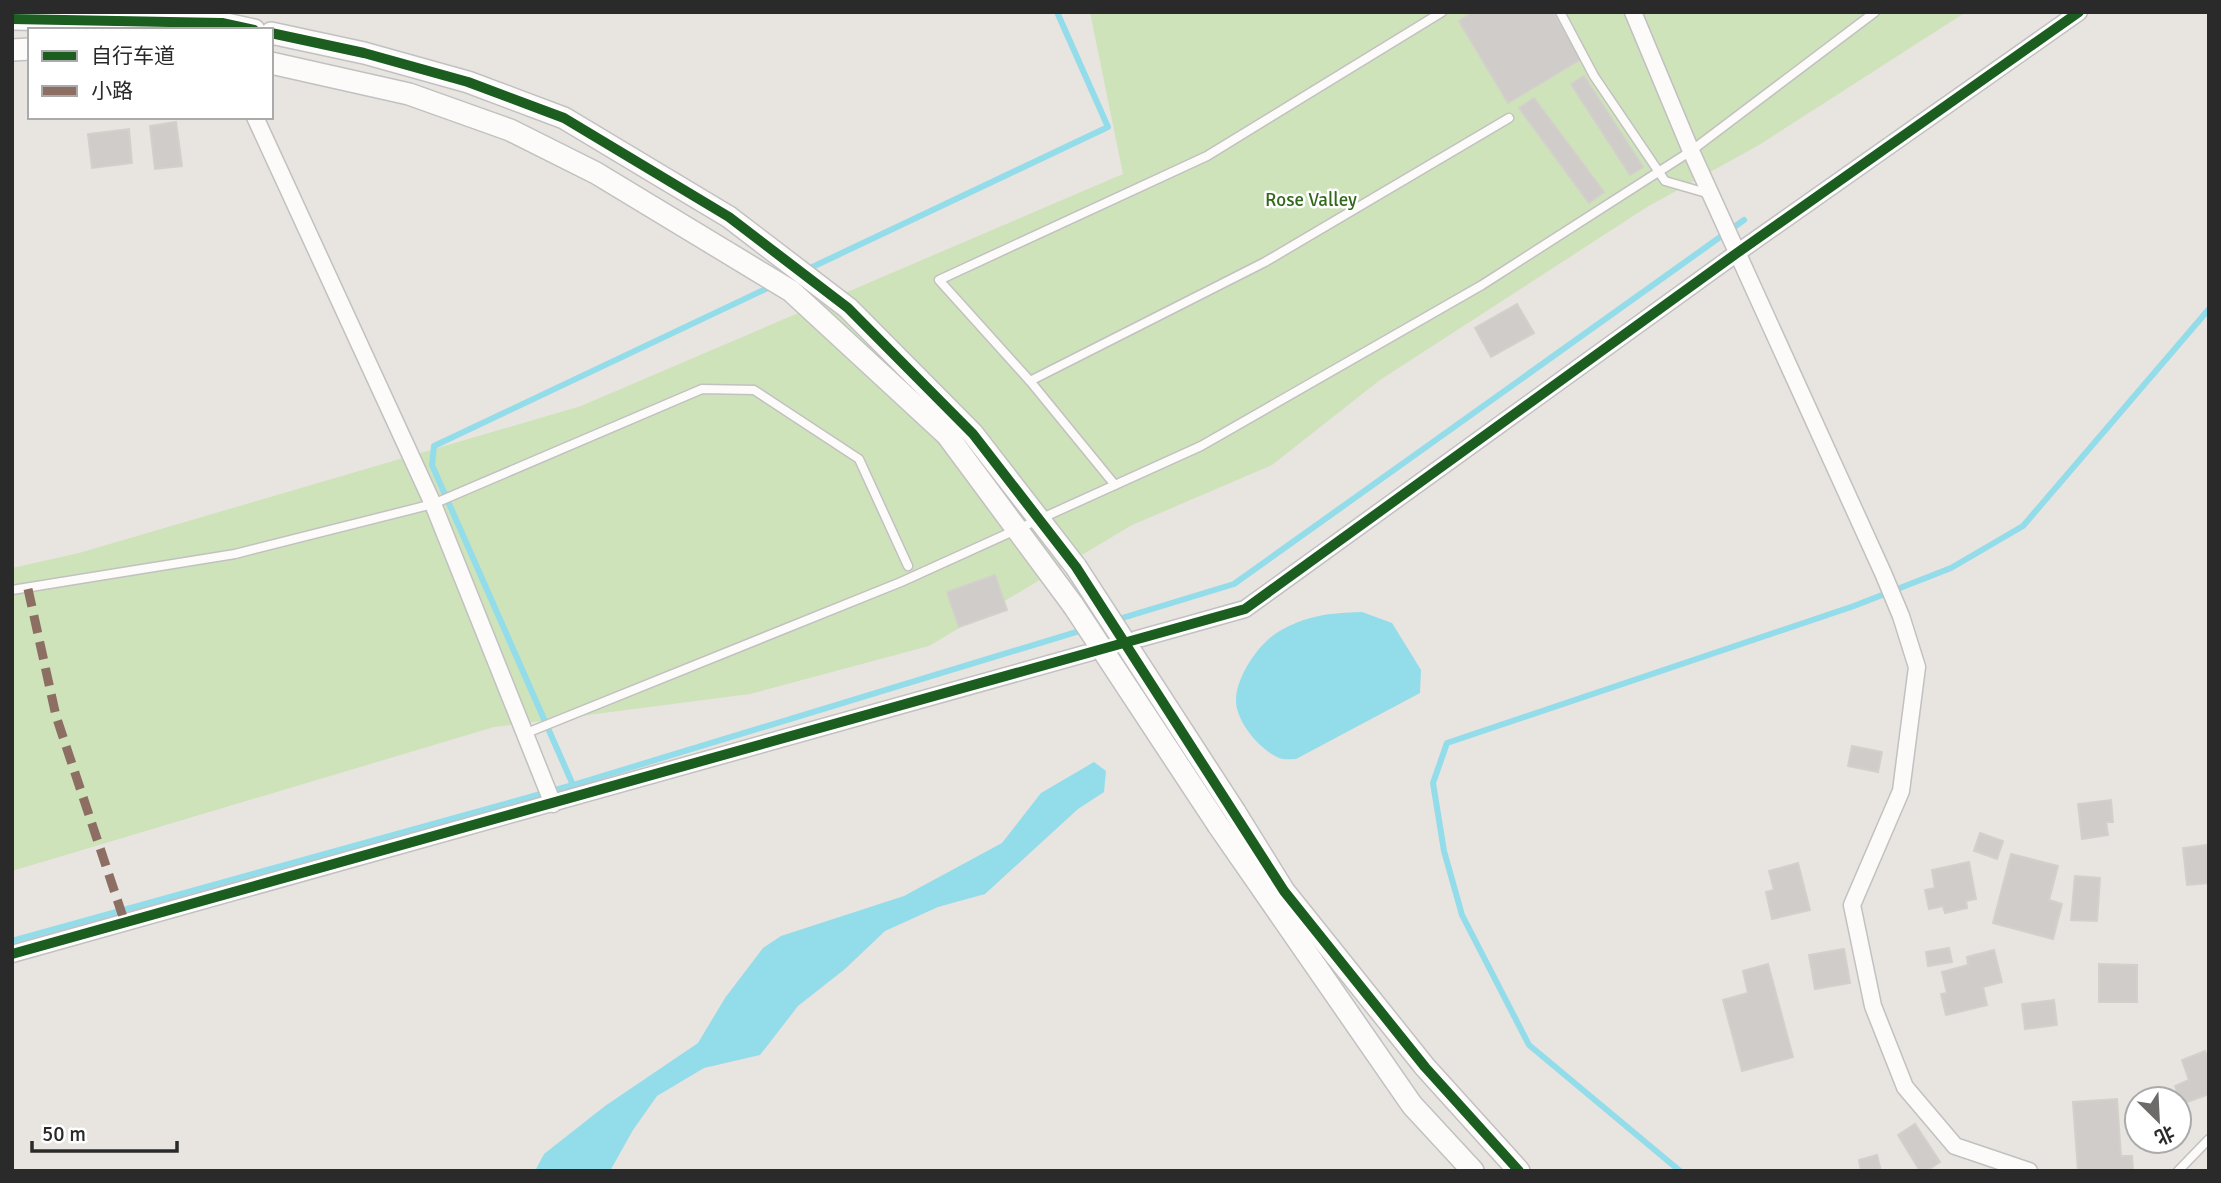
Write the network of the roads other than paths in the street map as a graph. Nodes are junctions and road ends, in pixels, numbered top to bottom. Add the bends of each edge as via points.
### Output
1 (1442, 12) edge
2 (1560, 12) edge
3 (1633, 12) edge
4 (1875, 12) edge
5 (2079, 12) edge
6 (12, 19) edge
7 (220, 22) edge
8 (246, 28) edge
9 (273, 33) edge
10 (273, 63) edge
11 (1509, 118) dead end
12 (256, 119) edge
13 (1691, 151) junction
14 (1710, 194) junction
15 (1737, 253) junction
16 (1030, 381) junction
17 (1115, 485) junction
18 (433, 504) junction
19 (908, 566) dead end
20 (12, 590) edge
21 (524, 734) junction
22 (553, 804) junction
23 (1226, 818) junction
24 (12, 954) edge
25 (2209, 1139) edge
26 (1473, 1171) edge
27 (1519, 1171) edge
28 (2029, 1171) edge
29 (2178, 1171) edge

1 - 16 lane via 1207,156 939,280
2 - 14 lane via 1594,76 1665,181
3 - 13 street
4 - 13 lane
5 - 15 street
6 - 7 main road
7 - 8 main road
9 - 23 main road, bridge via 468,82 564,118 729,217 848,308 973,434 1076,567
10 - 23 main road, bridge via 409,94 510,130 596,173 791,292 947,435
11 - 16 lane via 1265,262
12 - 18 street
13 - 14 street
13 - 17 lane via 1482,285 1200,446
14 - 15 street
15 - 22 street via 1245,608
15 - 28 street via 1883,573 1917,667 1901,791 1852,905 1873,1006 1905,1087 1955,1146
16 - 17 lane
17 - 21 lane via 901,582
18 - 19 lane via 702,388 754,390 859,459
18 - 20 lane via 235,554
18 - 21 street
21 - 22 street
22 - 24 street
23 - 26 main road via 1412,1105
23 - 27 main road via 1425,1067
25 - 29 lane

